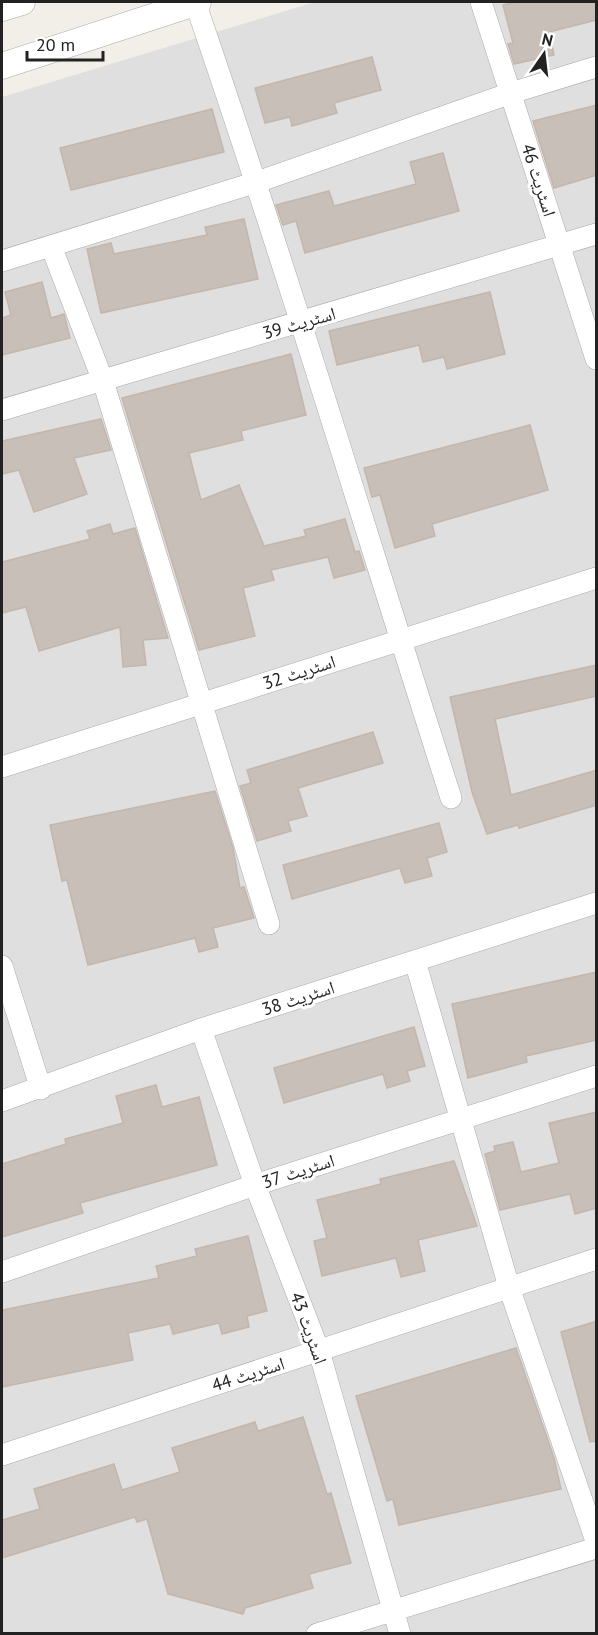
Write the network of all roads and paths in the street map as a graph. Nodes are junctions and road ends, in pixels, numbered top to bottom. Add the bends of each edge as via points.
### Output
1 (22, 2) edge
2 (196, 2) edge
3 (481, 2) edge
4 (2, 8) edge
5 (142, 10) edge
6 (2, 66) edge
7 (597, 67) edge
8 (511, 93) junction
9 (257, 182) junction
10 (597, 234) edge
11 (51, 246) junction
12 (560, 247) junction
13 (2, 261) edge
14 (299, 324) junction
15 (596, 358) edge
16 (103, 381) junction
17 (2, 410) edge
18 (597, 578) edge
19 (401, 640) junction
20 (202, 703) junction
21 (2, 767) edge
22 (451, 798) dead end
23 (597, 903) edge
24 (269, 924) dead end
25 (415, 961) junction
26 (2, 966) edge
27 (201, 1029) junction
28 (597, 1076) edge
29 (41, 1089) junction
30 (2, 1101) edge
31 (461, 1119) junction
32 (255, 1185) junction
33 (597, 1259) edge
34 (2, 1272) edge
35 (509, 1287) junction
36 (319, 1351) junction
37 (2, 1455) edge
38 (597, 1541) edge
39 (597, 1548) edge
40 (393, 1609) junction
41 (317, 1634) edge
42 (400, 1634) edge

1 - 4 street
2 - 5 street
2 - 9 street
3 - 8 street, اسٹریٹ 46
5 - 6 street
7 - 8 street
8 - 9 street
8 - 12 street, اسٹریٹ 46
9 - 11 street
9 - 14 street
10 - 12 street, اسٹریٹ 39
11 - 13 street
11 - 16 street
12 - 14 street, اسٹریٹ 39
12 - 15 street, اسٹریٹ 46
14 - 16 street, اسٹریٹ 39
14 - 19 street
16 - 17 street, اسٹریٹ 39
16 - 20 street
18 - 19 street, اسٹریٹ 32
19 - 20 street, اسٹریٹ 32
19 - 22 street
20 - 21 street, اسٹریٹ 32
20 - 24 street
23 - 25 street, اسٹریٹ 38
25 - 27 street, اسٹریٹ 38
25 - 31 street
26 - 29 street
27 - 29 street, اسٹریٹ 38
27 - 32 street, اسٹریٹ 43
28 - 31 street, اسٹریٹ 37
29 - 30 street, اسٹریٹ 38
31 - 32 street, اسٹریٹ 37
31 - 35 street
32 - 34 street, اسٹریٹ 37
32 - 36 street, اسٹریٹ 43
33 - 35 street, اسٹریٹ 44
35 - 36 street, اسٹریٹ 44
35 - 38 street
36 - 37 street, اسٹریٹ 44
36 - 40 street, اسٹریٹ 43
39 - 40 street
40 - 41 street
40 - 42 street, اسٹریٹ 43

